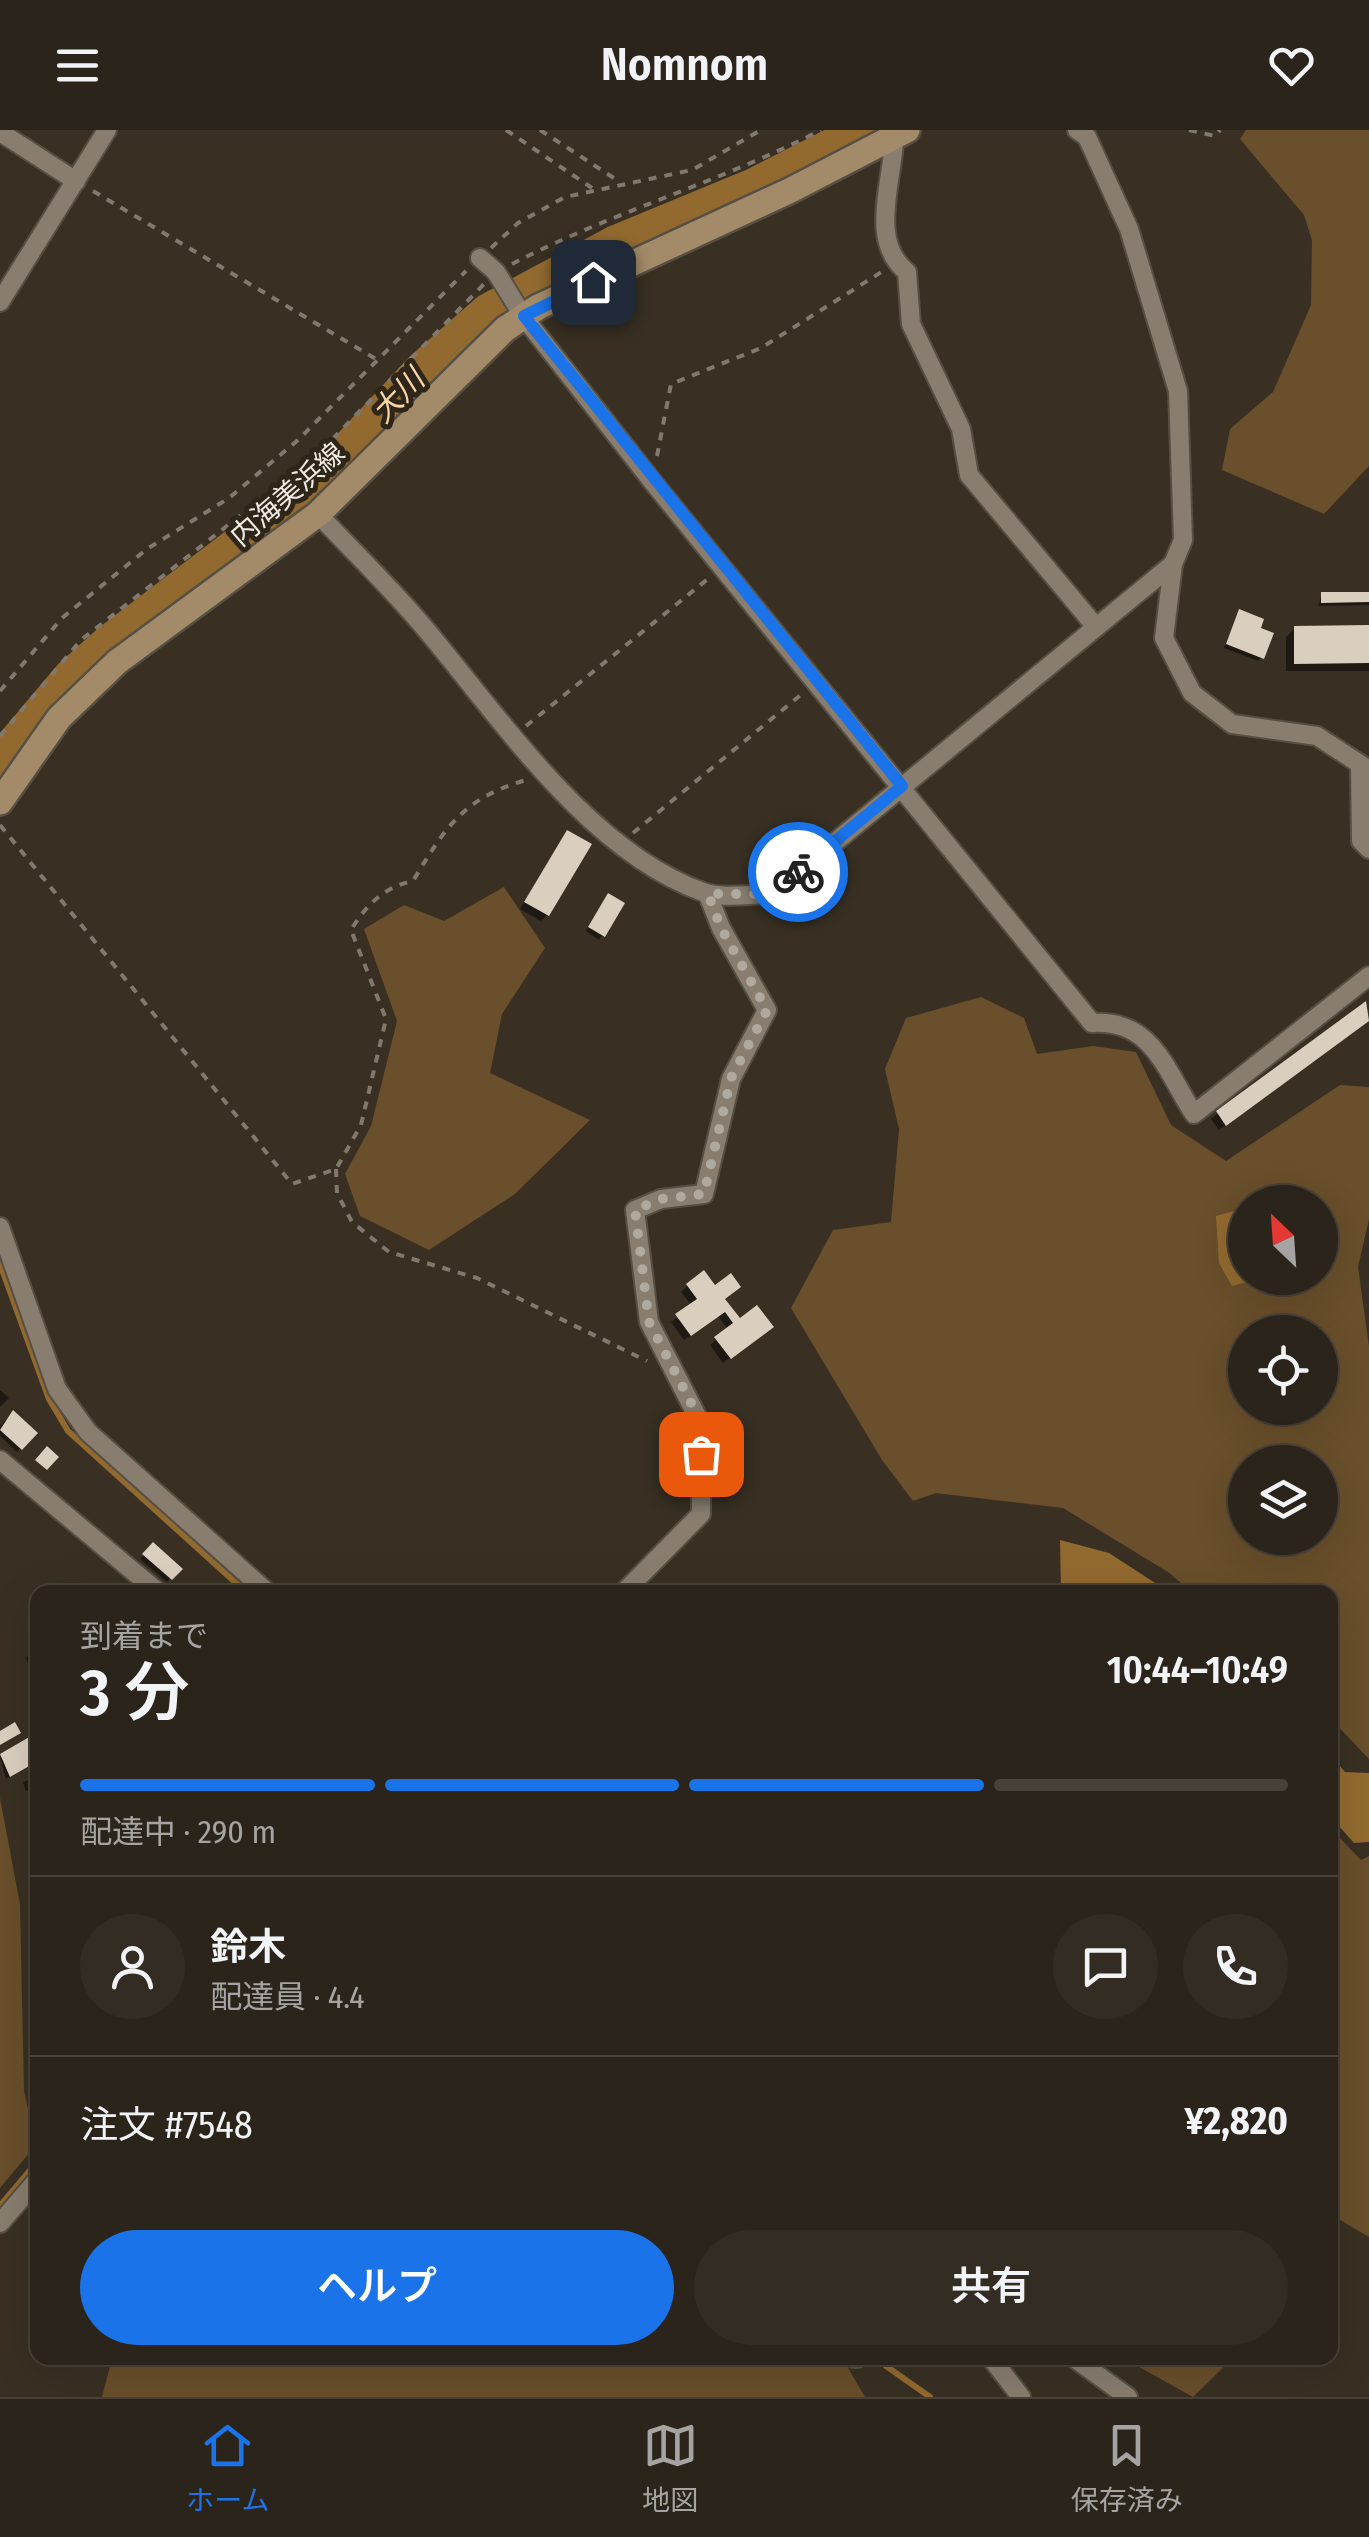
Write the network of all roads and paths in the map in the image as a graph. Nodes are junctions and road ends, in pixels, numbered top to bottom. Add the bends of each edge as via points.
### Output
1 (107, 130) edge
2 (506, 130) edge
3 (540, 130) edge
4 (761, 130) edge
5 (821, 130) edge
6 (1077, 130) edge
7 (1189, 130) edge
8 (1220, 130) edge
9 (0, 132) edge
10 (900, 135) edge
11 (76, 180) junction
12 (623, 184) junction
13 (592, 188) junction
14 (480, 258) junction
15 (896, 263) junction
16 (496, 272) junction
17 (0, 302) edge
18 (524, 316) junction
19 (376, 359) junction
20 (652, 480) junction
21 (318, 514) junction
22 (1173, 564) junction
23 (723, 567) junction
24 (1096, 628) junction
25 (817, 682) junction
26 (0, 691) edge
27 (515, 735) junction
28 (0, 736) edge
29 (1364, 768) edge
30 (542, 776) junction
31 (902, 786) junction
32 (0, 802) edge
33 (0, 825) edge
34 (621, 843) junction
35 (1369, 850) edge
36 (708, 894) junction
37 (1369, 976) edge
38 (336, 1169) junction
39 (0, 1226) edge
40 (672, 1363) junction
41 (0, 1460) edge
42 (150, 1585) edge
43 (259, 1585) edge
44 (631, 1585) edge
45 (30, 2188) edge
46 (0, 2223) edge
47 (997, 2365) edge
48 (1084, 2365) edge
49 (1021, 2397) edge
50 (1128, 2397) edge

1 - 11 street
2 - 13 path
3 - 12 path
4 - 12 path via 692,170
5 - 16 path via 766,159 573,232
6 - 22 street via 1087,137 1130,229 1178,391 1183,540
7 - 8 path via 1215,136
9 - 11 street
10 - 15 street via 883,213
10 - 18 main road, 内海美浜線
11 - 17 street
11 - 19 path
12 - 13 path
13 - 14 path via 518,224
14 - 16 street
14 - 19 path
15 - 20 path via 761,348 671,384
15 - 24 street via 907,272 910,324 961,429 970,475
16 - 18 street
16 - 28 path via 314,458 81,640
18 - 20 street
18 - 21 main road, 内海美浜線 via 467,363
19 - 26 path via 298,440 229,498 147,549 62,618
20 - 23 street
21 - 27 street
21 - 32 main road, 内海美浜線 via 118,662 59,718
22 - 24 street
22 - 29 street via 1164,638 1192,692 1232,724 1317,736
23 - 25 street
23 - 27 path
24 - 31 street
25 - 31 street
25 - 34 path
27 - 30 street
29 - 35 street via 1361,841
30 - 34 street
30 - 38 path via 494,789 449,821 413,881 394,885 364,908 351,930 386,1019 362,1125
31 - 36 street via 772,894
31 - 37 street via 1092,1023 1118,1021 1142,1033 1194,1114
33 - 38 path via 292,1184
34 - 36 street via 656,872
36 - 40 street via 767,1010 731,1078 704,1194 635,1210 649,1322
38 - 40 path via 337,1192 352,1222 389,1252 477,1278 658,1366
39 - 43 street via 57,1389 88,1432
40 - 44 street via 702,1424 701,1514
41 - 42 street
45 - 46 street
47 - 49 street
48 - 50 street

